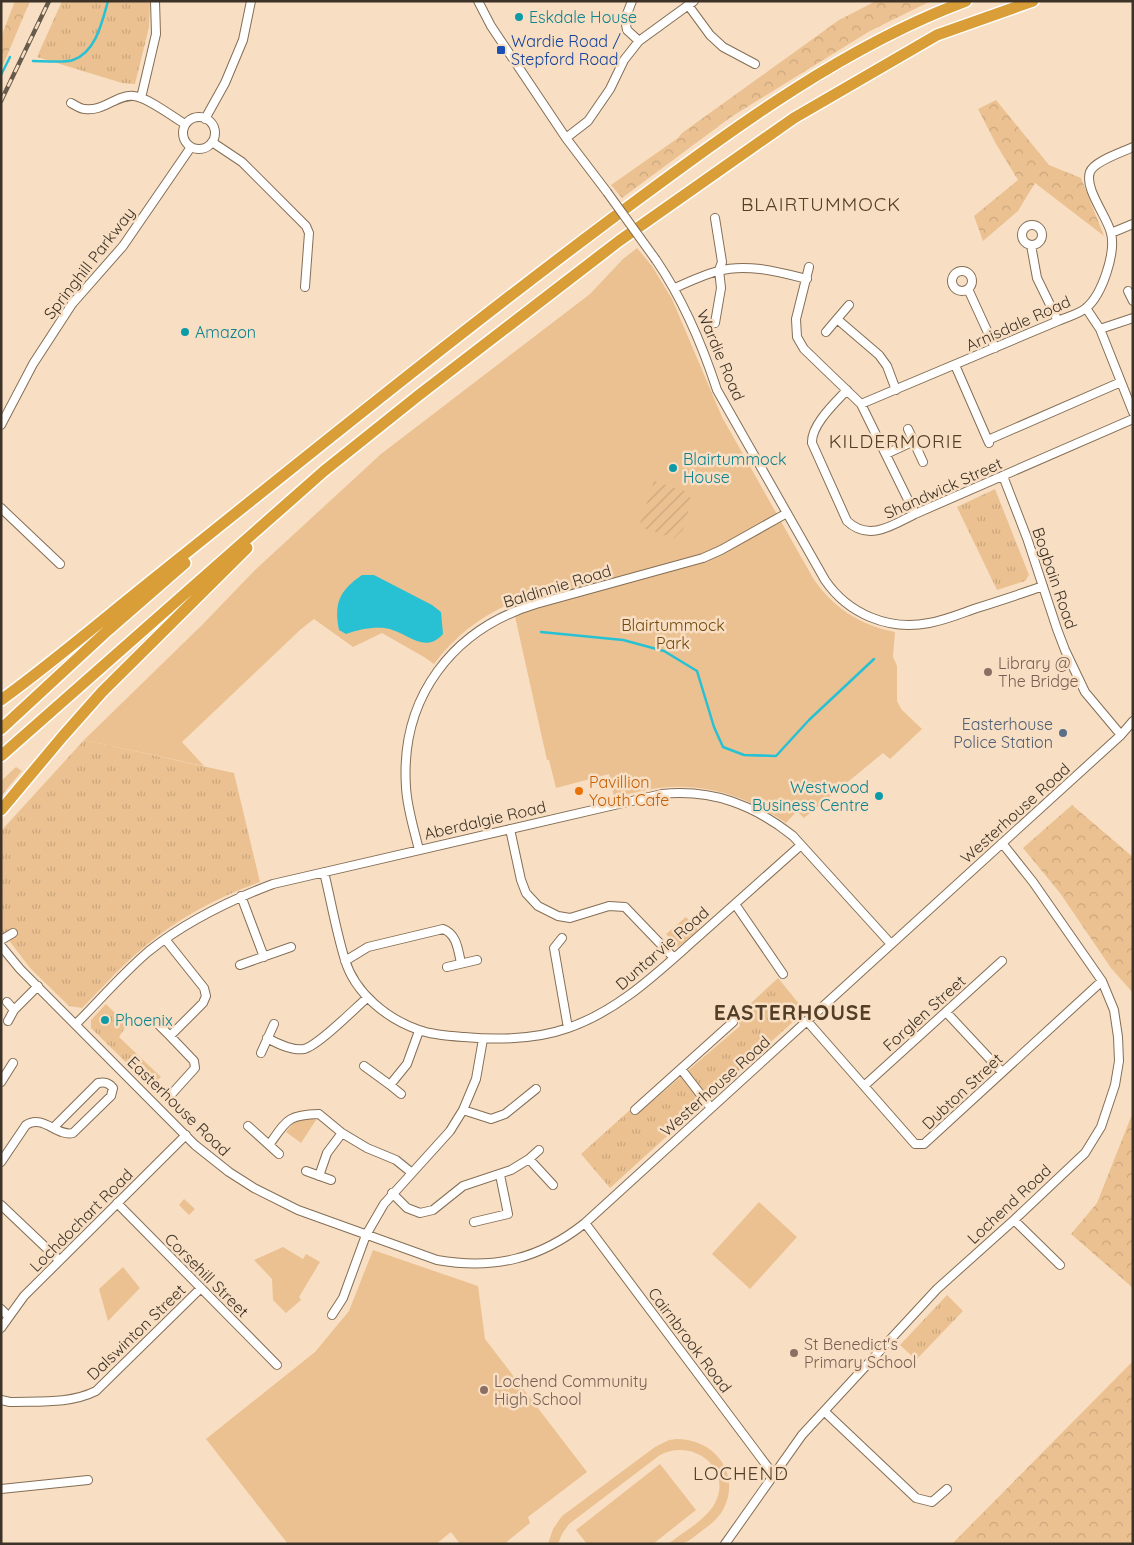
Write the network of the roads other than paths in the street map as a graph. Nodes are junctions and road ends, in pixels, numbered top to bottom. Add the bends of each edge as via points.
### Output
1 (155, 1) edge
2 (250, 1) edge
3 (478, 1) edge
4 (966, 1) edge
5 (1033, 1) edge
6 (628, 3) edge
7 (691, 3) edge
8 (639, 40) junction
9 (755, 64) dead end
10 (141, 98) junction
11 (71, 103) dead end
12 (206, 119) junction
13 (185, 124) junction
14 (566, 138) junction
15 (212, 142) junction
16 (191, 147) junction
17 (1133, 147) edge
18 (715, 218) dead end
19 (1133, 224) edge
20 (1111, 233) junction
21 (1031, 244) dead end
22 (809, 267) dead end
23 (719, 270) junction
24 (807, 279) junction
25 (305, 287) dead end
26 (675, 288) junction
27 (968, 289) dead end
28 (1128, 290) dead end
29 (1133, 301) edge
30 (849, 305) dead end
31 (1086, 308) junction
32 (1133, 318) edge
33 (836, 319) junction
34 (1058, 321) junction
35 (715, 323) dead end
36 (1100, 329) junction
37 (826, 332) dead end
38 (995, 348) junction
39 (955, 365) junction
40 (1121, 382) junction
41 (847, 390) junction
42 (896, 390) junction
43 (861, 404) junction
44 (1133, 412) edge
45 (1133, 419) edge
46 (1, 425) edge
47 (908, 429) dead end
48 (914, 441) junction
49 (310, 454) junction
50 (886, 454) junction
51 (923, 462) dead end
52 (324, 471) junction
53 (1003, 476) junction
54 (1, 508) edge
55 (788, 513) junction
56 (914, 514) junction
57 (60, 564) dead end
58 (1043, 586) junction
59 (1, 700) edge
60 (1133, 720) edge
61 (1133, 727) edge
62 (1, 729) edge
63 (1121, 734) junction
64 (1, 756) edge
65 (1, 810) edge
66 (510, 829) junction
67 (1002, 843) junction
68 (801, 845) junction
69 (419, 850) junction
70 (324, 872) junction
71 (241, 896) junction
72 (734, 904) junction
73 (13, 933) dead end
74 (562, 938) dead end
75 (166, 939) junction
76 (1, 940) edge
77 (891, 944) junction
78 (1, 946) edge
79 (291, 948) dead end
80 (264, 957) junction
81 (674, 958) junction
82 (477, 960) dead end
83 (345, 961) junction
84 (1002, 961) dead end
85 (462, 963) junction
86 (240, 965) dead end
87 (447, 966) dead end
88 (784, 974) dead end
89 (1102, 981) junction
90 (38, 986) junction
91 (367, 998) junction
92 (7, 1002) dead end
93 (14, 1010) junction
94 (946, 1012) junction
95 (8, 1021) dead end
96 (807, 1021) junction
97 (733, 1022) dead end
98 (76, 1024) junction
99 (274, 1024) dead end
100 (159, 1025) dead end
101 (568, 1028) junction
102 (420, 1031) junction
103 (170, 1036) junction
104 (267, 1038) junction
105 (483, 1039) junction
106 (261, 1053) dead end
107 (13, 1063) dead end
108 (364, 1066) dead end
109 (681, 1069) junction
110 (1002, 1072) junction
111 (1, 1082) edge
112 (390, 1085) junction
113 (864, 1086) junction
114 (536, 1089) dead end
115 (401, 1094) dead end
116 (168, 1098) dead end
117 (711, 1108) junction
118 (464, 1110) junction
119 (635, 1110) dead end
120 (248, 1126) dead end
121 (54, 1127) junction
122 (342, 1133) junction
123 (186, 1135) junction
124 (270, 1145) junction
125 (539, 1150) dead end
126 (279, 1154) dead end
127 (529, 1159) junction
128 (1, 1162) edge
129 (306, 1170) dead end
130 (412, 1173) junction
131 (500, 1175) junction
132 (319, 1176) junction
133 (331, 1180) dead end
134 (553, 1185) dead end
135 (392, 1193) junction
136 (117, 1203) junction
137 (1, 1205) edge
138 (1014, 1220) junction
139 (474, 1222) dead end
140 (585, 1223) junction
141 (366, 1235) junction
142 (59, 1260) junction
143 (458, 1264) joint
144 (1060, 1265) dead end
145 (201, 1288) junction
146 (1, 1309) edge
147 (332, 1315) dead end
148 (8, 1316) junction
149 (1, 1328) edge
150 (277, 1366) dead end
151 (1, 1400) edge
152 (824, 1411) junction
153 (773, 1474) junction
154 (88, 1480) dead end
155 (947, 1489) dead end
156 (1, 1490) edge
157 (725, 1544) edge

1 - 10 street via 156,34
2 - 12 street via 243,40
3 - 14 street, Wardie Road via 491,26
4 - 49 highway via 873,44 754,117 526,283
5 - 52 highway via 937,35 794,118 619,241
6 - 8 street via 627,30
7 - 8 street
7 - 9 street via 710,35 723,47
8 - 14 street via 588,121
10 - 11 street via 121,98 98,108 85,109
10 - 13 street
12 - 13 street via 192,118
12 - 15 street via 213,126
13 - 16 street via 183,134
14 - 26 street, Wardie Road, bridge
15 - 16 street via 204,148
15 - 25 street via 242,162 306,226 309,233
16 - 46 street, Springhill Parkway via 123,246 72,304 33,364
17 - 20 street, Arnisdale Road via 1106,159 1090,172 1092,190
18 - 23 street via 722,253
19 - 20 street
20 - 31 street, Arnisdale Road via 1111,255 1106,273
21 - 34 street via 1037,278
22 - 24 street
23 - 24 street via 752,268
23 - 26 street
23 - 35 street via 721,288
24 - 41 street via 796,319 797,337 804,349
26 - 55 street, Wardie Road via 694,325 718,390
27 - 38 street
28 - 29 street
30 - 33 street
31 - 34 street, Arnisdale Road
31 - 36 street
32 - 36 street
33 - 37 street
33 - 42 street via 879,355
34 - 38 street, Arnisdale Road
36 - 40 street
38 - 39 street, Arnisdale Road
39 - 40 street via 989,442
39 - 42 street, Arnisdale Road
40 - 44 street
41 - 43 street
41 - 56 street, Shandwick Street via 818,424 812,439 813,448 848,521 864,531 885,529
42 - 43 street, Arnisdale Road
43 - 50 street
45 - 53 street, Shandwick Street
47 - 48 street
48 - 50 street
48 - 51 street
49 - 59 highway
49 - 62 highway via 106,631
50 - 56 street
52 - 64 highway
52 - 65 highway via 102,692
53 - 56 street, Shandwick Street
53 - 58 street, Bogbain Road
54 - 57 street
55 - 58 street, Wardie Road via 830,588 851,607 878,620 895,624 929,623
55 - 69 street, Baldinnie Road via 704,558 510,613 479,630 456,650 435,674 424,693 409,738 406,788
58 - 63 street, Bogbain Road via 1057,629 1085,692
60 - 63 street, Westerhouse Road
61 - 63 street, Westerhouse Road
63 - 67 street, Westerhouse Road
66 - 68 street, Aberdalgie Road via 653,795 691,793 750,808 781,826
66 - 69 street, Aberdalgie Road
66 - 81 street via 526,893 538,906 570,918 609,906 625,907
67 - 77 street, Westerhouse Road
67 - 89 street, Lochend Road
68 - 72 street, Duntarvie Road
68 - 77 street, Aberdalgie Road
69 - 70 street, Aberdalgie Road
70 - 71 street, Aberdalgie Road via 273,884
70 - 83 street, Duntarvie Road
71 - 75 street, Aberdalgie Road
71 - 80 street
72 - 81 street, Duntarvie Road
72 - 88 street
73 - 76 street
74 - 101 street via 554,948
75 - 98 street, Aberdalgie Road via 135,964
75 - 103 street via 204,988 206,996
77 - 96 street, Westerhouse Road
78 - 90 street, Easterhouse Road
79 - 80 street
80 - 86 street
81 - 101 street, Duntarvie Road via 620,1003
82 - 85 street
83 - 85 street via 368,947 443,930 450,932 455,939
83 - 91 street, Duntarvie Road
84 - 94 street, Forglen Street
85 - 87 street
89 - 110 street, Dubton Street
89 - 138 street, Lochend Road via 1114,1010 1119,1061 1101,1127 1085,1153
90 - 93 street
90 - 98 street, Easterhouse Road
91 - 102 street, Duntarvie Road via 394,1018
91 - 104 street via 316,1044 304,1049 283,1046
92 - 93 street
93 - 95 street
94 - 110 street
94 - 113 street, Forglen Street
96 - 113 street, Dubton Street
96 - 117 street, Westerhouse Road
97 - 109 street
98 - 123 street, Easterhouse Road
99 - 104 street
100 - 103 street
101 - 105 street, Duntarvie Road via 543,1035
102 - 105 street, Duntarvie Road
102 - 112 street via 407,1064
103 - 116 street via 194,1061 195,1068
104 - 106 street
105 - 118 street via 476,1079
107 - 111 street
108 - 112 street
109 - 117 street
109 - 119 street
110 - 113 street, Dubton Street via 924,1144 915,1144
112 - 115 street
114 - 118 street via 505,1114 491,1119
117 - 140 street, Westerhouse Road
118 - 130 street via 450,1131
120 - 124 street
121 - 121 street via 67,1134 76,1131 111,1096 110,1085 98,1083
121 - 128 street via 38,1121 26,1125
122 - 124 street via 319,1114 299,1114 285,1123
122 - 130 street via 366,1148 396,1160
122 - 132 street via 327,1153
123 - 136 street, Lochdochart Road
123 - 141 street, Easterhouse Road via 220,1165 254,1188 298,1210
124 - 126 street
125 - 127 street
127 - 131 street
127 - 134 street
129 - 132 street
130 - 135 street
131 - 135 street via 463,1186 433,1210 420,1213 407,1208
131 - 139 street via 508,1214
132 - 133 street
135 - 141 street
136 - 142 street, Lochdochart Road
136 - 145 street, Corsehill Street
137 - 142 street
138 - 144 street
138 - 152 street, Lochend Road via 937,1289
140 - 143 street, Westerhouse Road via 570,1235 533,1254 499,1263
140 - 153 street, Cairnbrook Road
141 - 143 street, Easterhouse Road
141 - 147 street via 343,1298
142 - 148 street, Lochdochart Road
145 - 150 street, Corsehill Street
145 - 151 street, Dalswinton Street via 96,1391 84,1398
146 - 148 street
148 - 149 street, Lochdochart Road
152 - 153 street, Lochend Road
152 - 155 street via 916,1498 932,1502
153 - 157 street, Lochend Road
154 - 156 street

